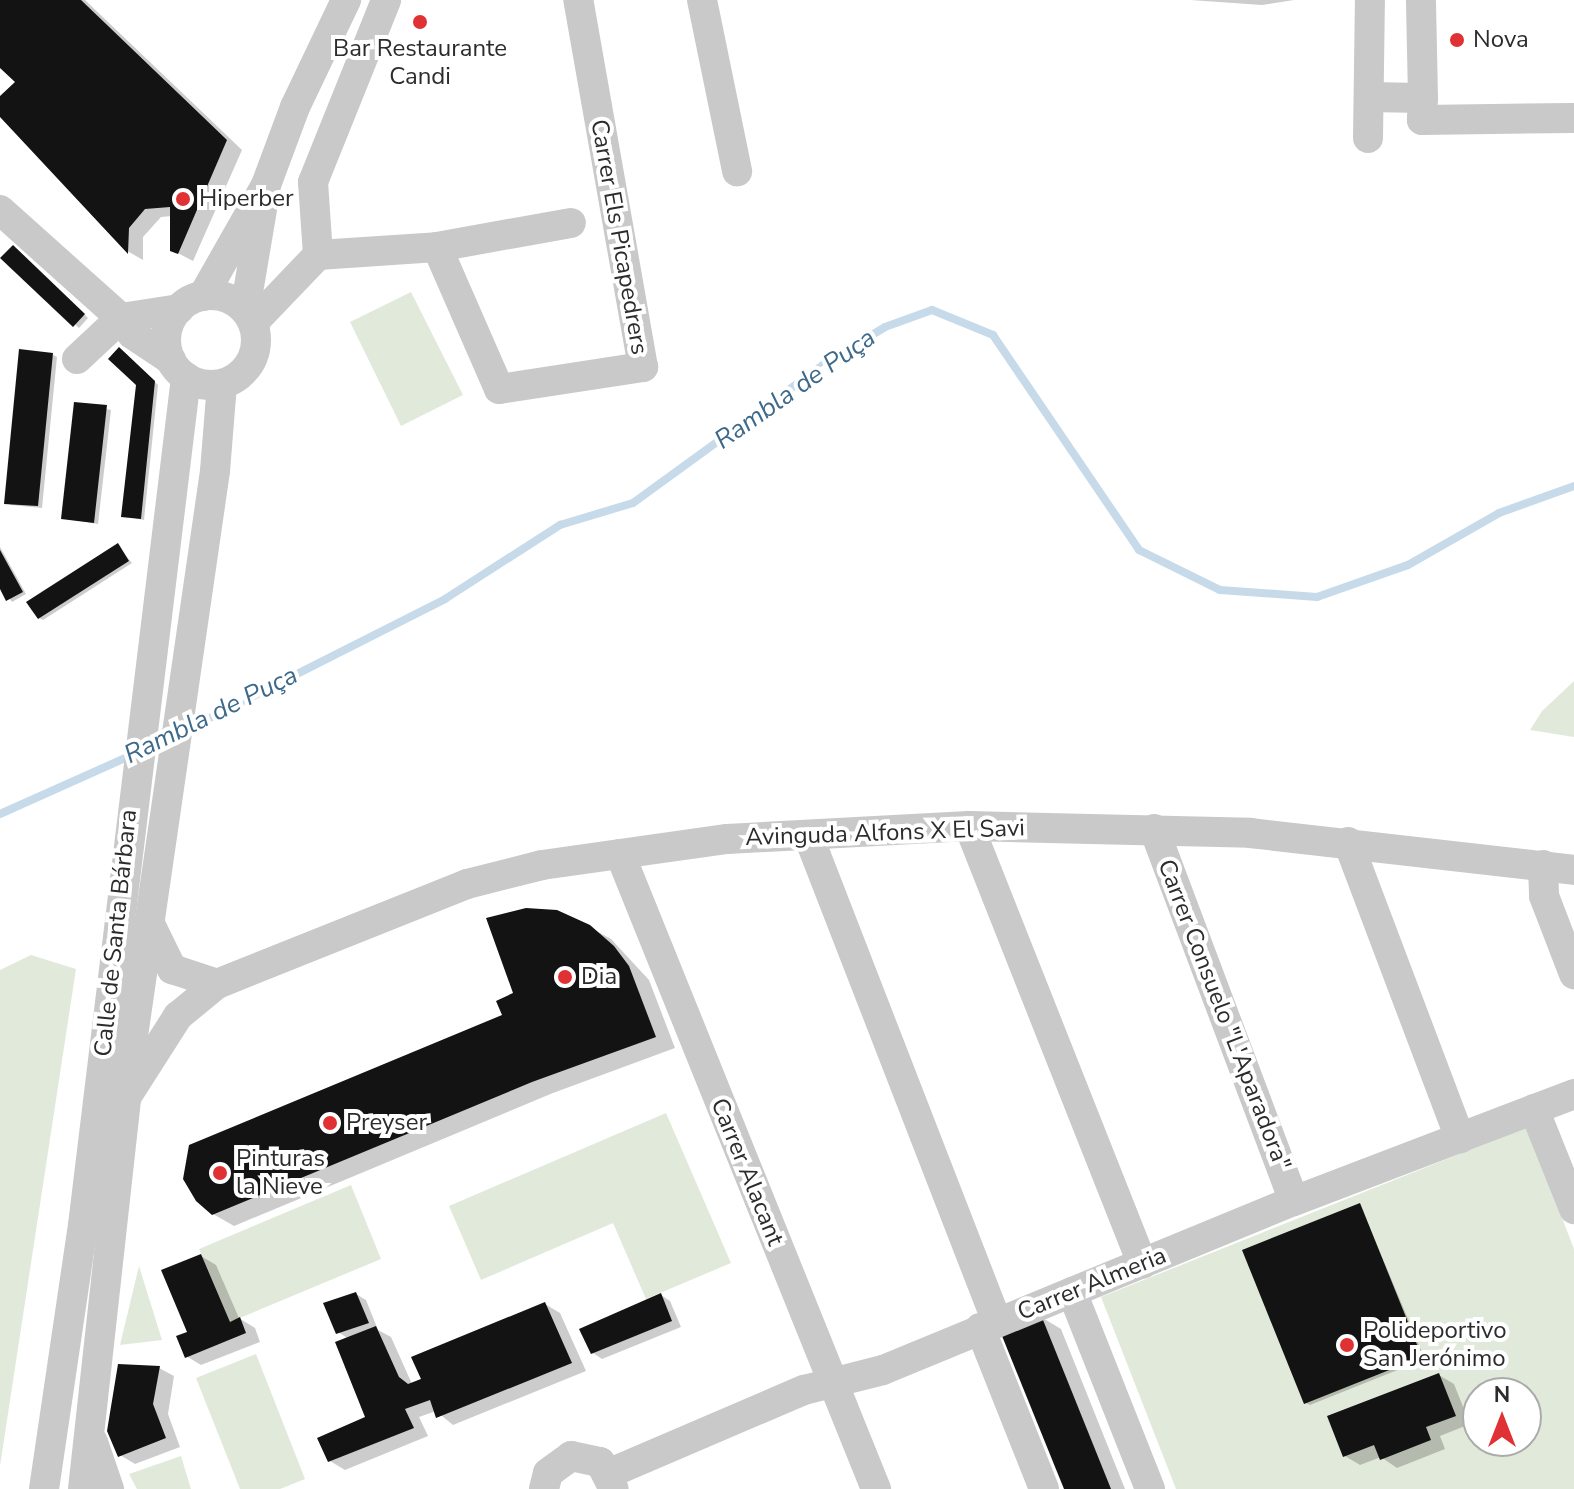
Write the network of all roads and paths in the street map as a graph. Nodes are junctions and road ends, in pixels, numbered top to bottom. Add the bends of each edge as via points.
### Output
1 (386, 0) edge
2 (578, 0) edge
3 (702, 0) edge
4 (1370, 0) edge
5 (1421, 0) edge
6 (347, 3) edge
7 (1369, 97) junction
8 (1423, 98) junction
9 (1574, 118) edge
10 (1368, 138) dead end
11 (737, 171) dead end
12 (266, 185) junction
13 (0, 210) edge
14 (571, 223) dead end
15 (437, 247) junction
16 (318, 255) junction
17 (191, 303) junction
18 (249, 316) junction
19 (121, 318) junction
20 (77, 359) dead end
21 (179, 369) junction
22 (222, 384) junction
23 (969, 826) junction
24 (1154, 829) junction
25 (808, 835) junction
26 (1348, 842) junction
27 (620, 854) junction
28 (1543, 865) junction
29 (1574, 870) edge
30 (152, 928) junction
31 (1574, 974) edge
32 (217, 984) junction
33 (1574, 1094) edge
34 (127, 1096) junction
35 (1534, 1109) junction
36 (1460, 1139) junction
37 (1294, 1201) junction
38 (1574, 1209) edge
39 (1142, 1264) junction
40 (1072, 1292) junction
41 (989, 1325) junction
42 (830, 1380) junction
43 (90, 1432) junction
44 (612, 1481) edge
45 (44, 1489) edge
46 (83, 1489) edge
47 (109, 1489) edge
48 (544, 1489) edge
49 (876, 1489) edge
50 (1044, 1489) edge
51 (1150, 1489) edge

1 - 16 street via 313,182
2 - 15 street, Carrer Els Picapedrers via 643,367 499,389
3 - 11 street
4 - 7 street
5 - 8 street
6 - 12 street via 295,107
7 - 8 street
7 - 10 street
8 - 9 street via 1422,120
12 - 17 street
12 - 18 street
13 - 19 street
14 - 15 street
15 - 16 street
16 - 18 street
17 - 18 street via 221,296
17 - 19 street
17 - 21 street via 168,328
18 - 22 street via 256,342 252,360
19 - 20 street
19 - 21 street via 132,334
21 - 22 street
21 - 45 street, Calle de Santa Bárbara via 83,1225
22 - 30 street, Calle de Santa Bárbara
23 - 24 street, Avinguda Alfons X El Savi
23 - 25 street, Avinguda Alfons X El Savi
23 - 39 street
24 - 26 street, Avinguda Alfons X El Savi
24 - 37 street, Carrer Consuelo "L'Aparadora"
25 - 27 street, Avinguda Alfons X El Savi
25 - 41 street
26 - 28 street, Avinguda Alfons X El Savi
26 - 36 street
27 - 32 street, Avinguda Alfons X El Savi via 467,884
27 - 42 street, Carrer Alacant
28 - 29 street, Avinguda Alfons X El Savi
28 - 31 street via 1544,896
30 - 32 street via 172,969
30 - 34 street, Calle de Santa Bárbara
32 - 34 street, Avinguda Alfons X El Savi via 178,1016 152,1049
33 - 35 street, Carrer Almeria
34 - 43 street, Calle de Santa Bárbara
35 - 36 street, Carrer Almeria
35 - 38 street
36 - 37 street, Carrer Almeria
37 - 39 street, Carrer Almeria
39 - 40 street, Carrer Almeria
40 - 41 street, Carrer Almeria
40 - 51 street
41 - 42 street, Carrer Almeria via 883,1370
41 - 50 street
42 - 44 street, Carrer Almeria
42 - 49 street, Carrer Alacant
43 - 46 street, Calle de Santa Bárbara
43 - 47 street
44 - 48 street via 586,1456 571,1456 548,1473

